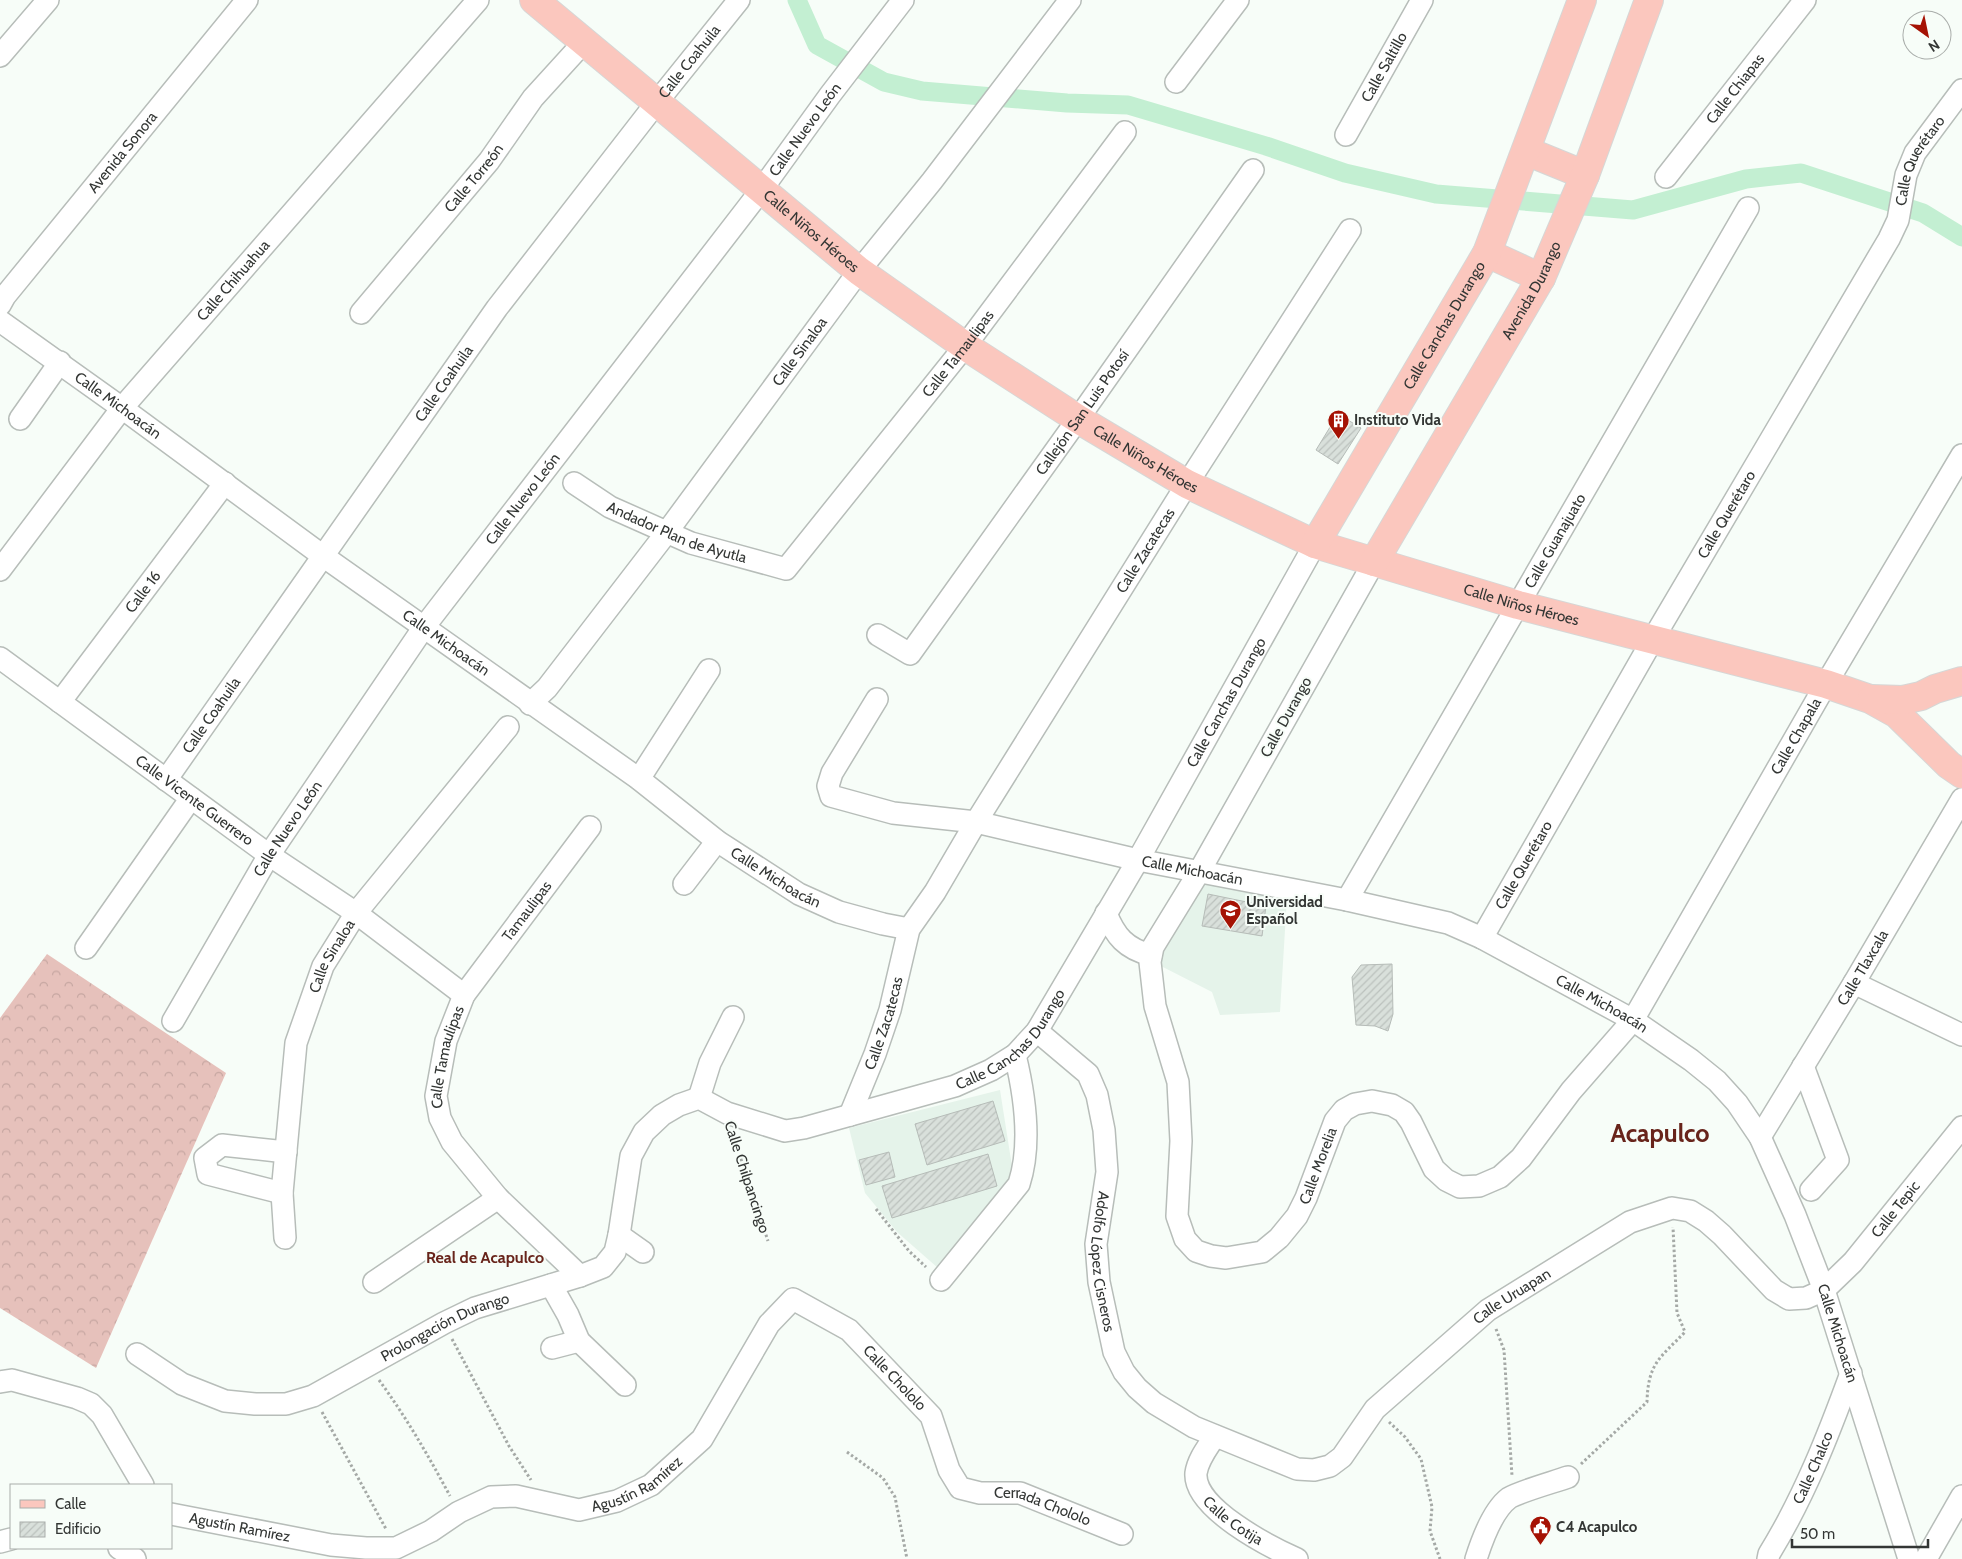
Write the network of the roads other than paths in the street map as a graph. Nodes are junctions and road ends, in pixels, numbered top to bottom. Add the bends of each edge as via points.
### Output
1 (48, 0) edge
2 (247, 0) edge
3 (478, 0) edge
4 (534, 0) edge
5 (739, 0) edge
6 (903, 0) edge
7 (1070, 0) edge
8 (1238, 0) edge
9 (1422, 0) edge
10 (1582, 0) edge
11 (1649, 0) edge
12 (1805, 0) edge
13 (584, 42) junction
14 (0, 56) edge
15 (1176, 82) dead end
16 (1962, 90) edge
17 (657, 102) junction
18 (1125, 132) dead end
19 (1346, 135) dead end
20 (1526, 151) junction
21 (1253, 170) dead end
22 (1585, 175) junction
23 (1666, 177) dead end
24 (762, 189) junction
25 (1748, 208) dead end
26 (1350, 230) dead end
27 (1491, 245) junction
28 (1546, 267) junction
29 (860, 271) junction
30 (0, 305) edge
31 (361, 313) dead end
32 (0, 321) edge
33 (965, 346) junction
34 (60, 362) junction
35 (122, 408) junction
36 (20, 419) dead end
37 (1078, 419) junction
38 (1962, 455) edge
39 (225, 483) junction
40 (574, 483) dead end
41 (1188, 484) junction
42 (668, 532) junction
43 (1315, 544) junction
44 (323, 556) junction
45 (1374, 562) junction
46 (786, 569) joint
47 (0, 570) edge
48 (1518, 605) junction
49 (424, 627) junction
50 (878, 635) dead end
51 (1653, 639) junction
52 (0, 658) edge
53 (709, 670) dead end
54 (1962, 681) edge
55 (1826, 684) junction
56 (1921, 696) junction
57 (878, 699) dead end
58 (1870, 699) junction
59 (60, 702) junction
60 (530, 704) junction
61 (508, 727) dead end
62 (1912, 727) junction
63 (1962, 774) edge
64 (639, 779) junction
65 (166, 780) junction
66 (191, 798) junction
67 (1962, 799) edge
68 (976, 822) junction
69 (590, 827) dead end
70 (717, 840) junction
71 (269, 855) junction
72 (1138, 860) junction
73 (1199, 872) junction
74 (684, 884) dead end
75 (1347, 900) junction
76 (356, 913) junction
77 (1106, 913) junction
78 (909, 929) junction
79 (1482, 938) junction
80 (86, 948) dead end
81 (1150, 958) junction
82 (1854, 983) junction
83 (464, 995) junction
84 (733, 1017) dead end
85 (1632, 1020) junction
86 (173, 1021) dead end
87 (1037, 1031) junction
88 (1962, 1034) edge
89 (1015, 1055) junction
90 (1803, 1066) junction
91 (699, 1098) junction
92 (850, 1115) junction
93 (1962, 1127) edge
94 (1760, 1137) junction
95 (286, 1152) junction
96 (1811, 1190) dead end
97 (282, 1193) junction
98 (498, 1198) junction
99 (619, 1235) junction
100 (285, 1238) dead end
101 (643, 1252) dead end
102 (580, 1276) junction
103 (941, 1280) road end
104 (374, 1282) dead end
105 (551, 1285) junction
106 (1824, 1290) junction
107 (793, 1298) joint
108 (580, 1341) junction
109 (552, 1348) dead end
110 (137, 1354) dead end
111 (1851, 1373) junction
112 (0, 1382) edge
113 (625, 1385) dead end
114 (1215, 1436) junction
115 (1568, 1477) road end
116 (142, 1484) edge
117 (960, 1488) joint
118 (1962, 1496) edge
119 (172, 1514) edge
120 (1122, 1534) dead end
121 (120, 1549) edge
122 (135, 1559) edge
123 (1297, 1559) edge
124 (1476, 1559) edge
125 (1768, 1559) edge
126 (1909, 1559) edge
127 (1926, 1559) edge

1 - 14 street
2 - 30 street, Avenida Sonora
3 - 35 street, Calle Chihuahua
4 - 13 main road, Calle Niños Héroes
5 - 17 street, Calle Coahuila
6 - 24 street, Calle Nuevo León
7 - 29 street, Calle Sinaloa
8 - 15 street
9 - 19 street, Calle Saltillo
10 - 20 main road, Calle Canchas Durango
11 - 22 main road, Avenida Durango
12 - 23 street, Calle Chiapas
13 - 17 main road, Calle Niños Héroes
13 - 31 street, Calle Torreón via 532,98 489,161
16 - 51 street, Calle Querétaro via 1914,153 1906,175 1898,220 1889,239
17 - 24 main road, Calle Niños Héroes
17 - 44 street, Calle Coahuila via 497,308
18 - 33 street, Calle Tamaulipas
20 - 22 main road
20 - 27 main road, Calle Canchas Durango
21 - 37 street, Callejón San Luis Potosí
22 - 28 main road, Avenida Durango
24 - 29 main road, Calle Niños Héroes
24 - 49 street, Calle Nuevo León
25 - 48 street, Calle Guanajuato
26 - 41 street, Calle Zacatecas
27 - 28 main road
27 - 43 main road, Calle Canchas Durango
28 - 45 main road, Avenida Durango
29 - 33 main road, Calle Niños Héroes
29 - 42 street, Calle Sinaloa
32 - 34 street, Calle Michoacán
33 - 37 main road, Calle Niños Héroes
33 - 46 street, Calle Tamaulipas
34 - 35 street, Calle Michoacán
34 - 36 street
35 - 39 street, Calle Michoacán
35 - 47 street, Calle Chihuahua
37 - 41 main road, Calle Niños Héroes
37 - 50 street, Callejón San Luis Potosí via 910,654
38 - 55 street, Calle Chapala
39 - 44 street, Calle Michoacán
39 - 59 street, Calle 16
40 - 42 street, Andador Plan de Ayutla via 610,507
41 - 43 main road, Calle Niños Héroes
41 - 68 street, Calle Zacatecas
42 - 46 street, Andador Plan de Ayutla via 691,543
42 - 60 street, Calle Sinaloa via 548,688
43 - 45 main road, Calle Niños Héroes
43 - 72 street, Calle Canchas Durango
44 - 49 street, Calle Michoacán
44 - 65 street, Calle Coahuila
45 - 48 main road, Calle Niños Héroes
45 - 73 street, Calle Durango
48 - 51 main road, Calle Niños Héroes
48 - 75 street, Calle Guanajuato
49 - 60 street, Calle Michoacán
49 - 71 street, Calle Nuevo León
51 - 55 main road, Calle Niños Héroes
51 - 79 street, Calle Querétaro
52 - 59 street, Calle Vicente Guerrero
53 - 64 street
54 - 56 main road, Calle Niños Héroes
55 - 58 main road, Calle Niños Héroes
55 - 85 street, Calle Chapala
56 - 58 main road, Calle Niños Héroes via 1903,700
56 - 62 main road
57 - 68 street, Calle Michoacán via 832,773 828,786 831,796 893,813
58 - 62 main road, Calle Niños Héroes
59 - 65 street, Calle Vicente Guerrero
60 - 64 street, Calle Michoacán
61 - 76 street, Calle Sinaloa
62 - 63 main road, Calle Niños Héroes via 1921,739
64 - 70 street, Calle Michoacán
65 - 66 street, Calle Vicente Guerrero
66 - 71 street, Calle Vicente Guerrero
66 - 80 street
67 - 82 street, Calle Tlaxcala
68 - 72 street, Calle Michoacán
68 - 78 street, Calle Zacatecas
69 - 83 street, Tamaulipas
70 - 74 street
70 - 78 street, Calle Michoacán via 800,894 839,912
71 - 76 street, Calle Vicente Guerrero
71 - 86 street, Calle Nuevo León
72 - 73 street, Calle Michoacán
72 - 77 street, Calle Canchas Durango
73 - 75 street, Calle Michoacán
73 - 81 street, Calle Durango via 1153,947
75 - 79 street, Calle Michoacán via 1448,923
76 - 83 street, Calle Vicente Guerrero
76 - 95 street, Calle Sinaloa via 323,966 296,1043
77 - 81 street via 1112,929 1122,940
77 - 87 street, Calle Canchas Durango
78 - 92 street, Calle Zacatecas via 890,1010
79 - 85 street, Calle Michoacán
81 - 85 street, Calle Morelia via 1155,1006 1178,1082 1181,1141 1177,1216 1185,1239 1196,1251 1226,1258 1262,1252 1279,1238 1297,1216 1306,1198 1336,1121 1344,1110 1355,1104 1372,1101 1392,1105 1404,1112 1434,1169 1446,1180 1460,1187 1479,1186 1500,1177 1520,1158 1571,1091
82 - 88 street
82 - 90 street, Calle Tlaxcala
83 - 98 street, Calle Tamaulipas via 446,1041 436,1096 440,1118 452,1142
84 - 91 street via 710,1063
85 - 94 street, Calle Michoacán via 1717,1081
87 - 89 street, Calle Canchas Durango
87 - 114 street, Adolfo López Cisneros via 1088,1074 1097,1095 1107,1172 1096,1244 1099,1282 1114,1352 1124,1372 1154,1403
89 - 92 street, Calle Canchas Durango via 992,1070 955,1086
89 - 103 street via 1025,1112 1025,1166 1019,1184
90 - 94 street, Calle Tlaxcala
90 - 96 street via 1838,1160
91 - 92 street, Calle Canchas Durango via 727,1113 785,1131
91 - 99 street, Prolongación Durango via 678,1105 644,1132 631,1156
93 - 106 street, Calle Tepic via 1853,1262
94 - 106 street, Calle Michoacán
95 - 97 street, Calle Sinaloa
95 - 97 street via 222,1145 206,1158 208,1174
97 - 100 street, Calle Sinaloa
98 - 102 street, Calle Tamaulipas
98 - 104 street
99 - 101 street
99 - 102 street, Prolongación Durango via 615,1252 603,1267
102 - 105 street, Prolongación Durango
105 - 108 street
105 - 110 street, Prolongación Durango via 475,1308 313,1396 286,1404 224,1401 182,1384
106 - 111 street, Calle Michoacán
106 - 114 street, Calle Uruapan via 1806,1298 1789,1299 1774,1290 1706,1221 1690,1211 1672,1208 1630,1222 1488,1310 1375,1409 1342,1456 1330,1466 1314,1470 1297,1469
107 - 117 street, Calle Chololo via 849,1330 931,1416 949,1470
107 - 119 street, Agustín Ramírez via 769,1324 702,1439 651,1485 617,1501 579,1510 516,1496 491,1498 459,1512 431,1532 396,1548 331,1545
108 - 109 street
108 - 113 street
111 - 125 street, Calle Chalco via 1809,1480
111 - 126 street, Calle Michoacán
112 - 116 street via 12,1380 91,1404 102,1415
114 - 123 street, Calle Cotija via 1200,1459 1196,1474 1200,1490 1213,1506 1244,1530
115 - 124 street via 1509,1498 1482,1538
117 - 120 street, Cerrada Chololo via 980,1493 1020,1493
118 - 127 street
121 - 122 street

